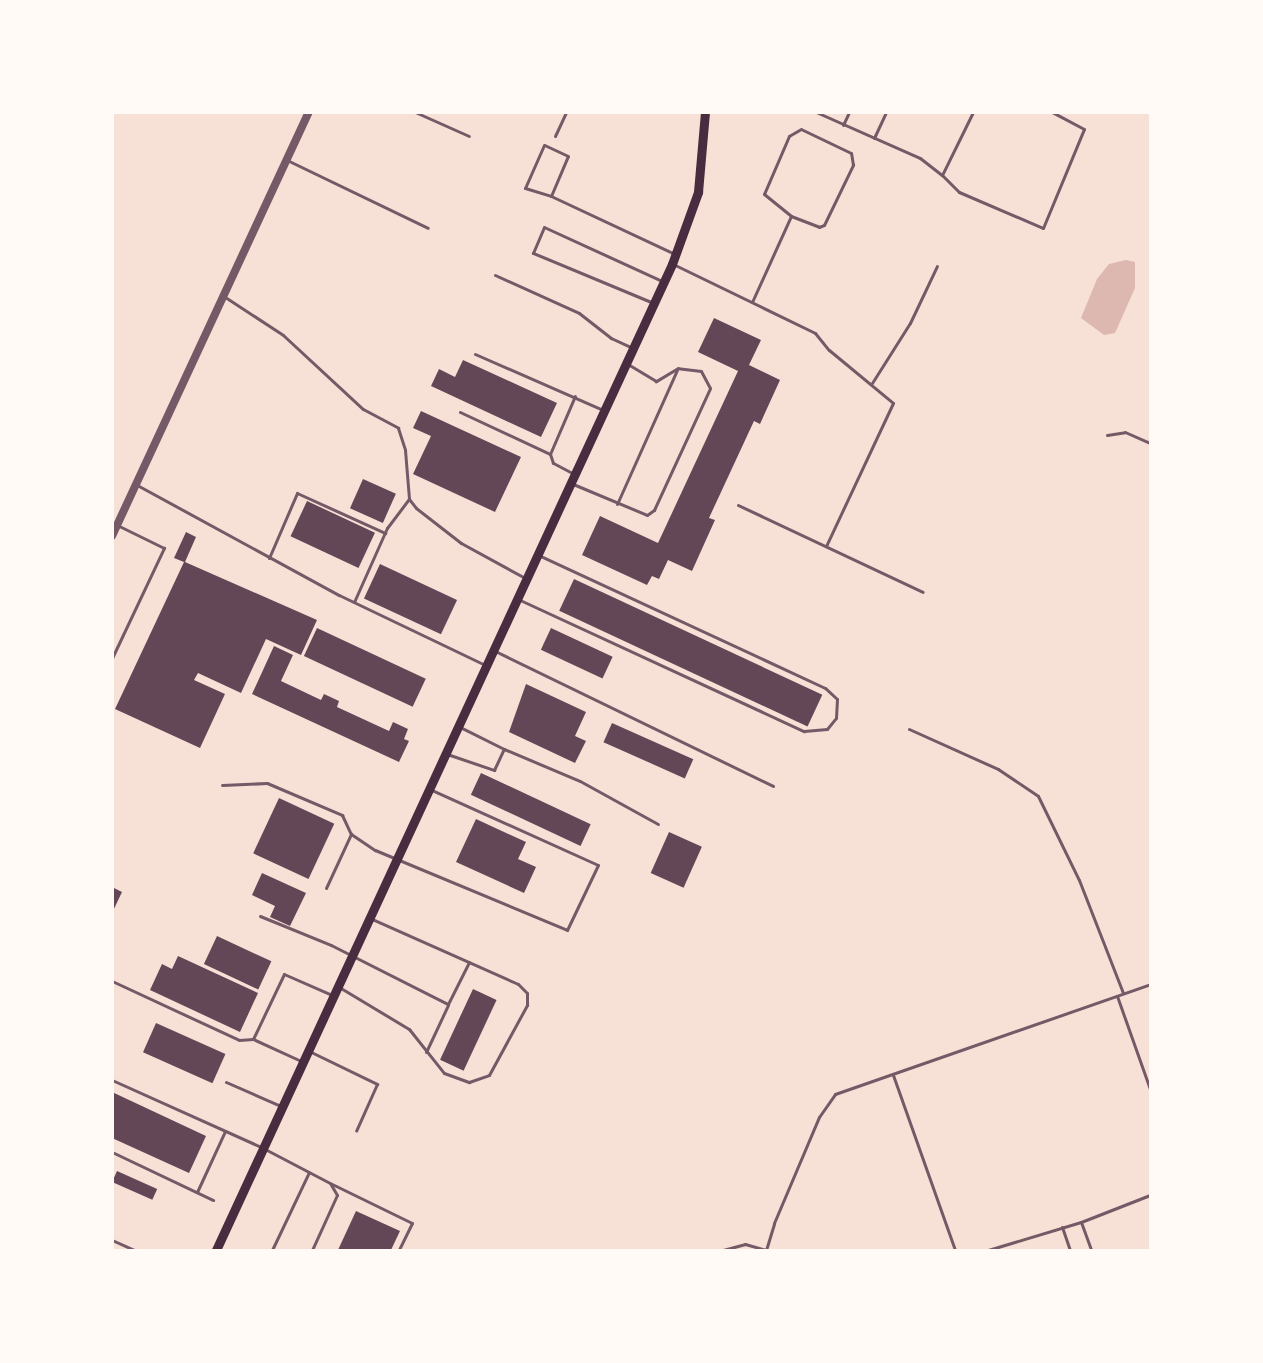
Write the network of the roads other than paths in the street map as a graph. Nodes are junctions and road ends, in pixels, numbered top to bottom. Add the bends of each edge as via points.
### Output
1 (309, 112) edge
2 (415, 112) edge
3 (566, 112) edge
4 (705, 112) edge
5 (816, 112) edge
6 (849, 112) edge
7 (886, 112) edge
8 (973, 112) edge
9 (1052, 112) edge
10 (843, 125) junction
11 (469, 136) dead end
12 (555, 136) dead end
13 (874, 138) junction
14 (287, 160) junction
15 (942, 175) junction
16 (551, 196) junction
17 (791, 216) junction
18 (428, 228) dead end
19 (674, 259) junction
20 (937, 266) dead end
21 (495, 275) dead end
22 (664, 282) junction
23 (224, 297) junction
24 (752, 302) junction
25 (654, 303) junction
26 (633, 349) junction
27 (475, 354) dead end
28 (626, 363) junction
29 (678, 368) junction
30 (872, 383) junction
31 (575, 396) junction
32 (605, 410) junction
33 (460, 412) dead end
34 (1107, 435) dead end
35 (1150, 443) edge
36 (550, 454) junction
37 (573, 479) junction
38 (136, 484) junction
39 (409, 499) junction
40 (617, 504) junction
41 (738, 505) dead end
42 (117, 519) edge
43 (385, 532) junction
44 (112, 536) edge
45 (826, 546) junction
46 (538, 555) junction
47 (269, 558) junction
48 (527, 579) junction
49 (923, 592) dead end
50 (518, 599) junction
51 (354, 602) junction
52 (494, 650) junction
53 (112, 658) edge
54 (487, 666) junction
55 (458, 726) junction
56 (909, 729) dead end
57 (504, 749) junction
58 (445, 754) junction
59 (222, 785) dead end
60 (773, 786) dead end
61 (429, 789) junction
62 (658, 824) dead end
63 (351, 834) junction
64 (396, 860) junction
65 (326, 888) dead end
66 (260, 916) dead end
67 (370, 917) junction
68 (352, 956) junction
69 (469, 962) junction
70 (112, 981) edge
71 (1150, 984) edge
72 (336, 991) junction
73 (1123, 993) junction
74 (1117, 996) junction
75 (448, 1004) junction
76 (255, 1039) junction
77 (308, 1051) junction
78 (426, 1052) junction
79 (303, 1062) junction
80 (893, 1074) junction
81 (112, 1080) edge
82 (226, 1082) dead end
83 (1150, 1089) edge
84 (282, 1106) junction
85 (225, 1131) junction
86 (356, 1131) dead end
87 (263, 1148) junction
88 (112, 1152) edge
89 (309, 1172) junction
90 (330, 1183) junction
91 (196, 1192) junction
92 (1150, 1195) edge
93 (213, 1200) dead end
94 (1081, 1222) junction
95 (1062, 1227) junction
96 (112, 1240) edge
97 (767, 1250) edge
98 (134, 1251) edge
99 (216, 1251) edge
100 (272, 1251) edge
101 (312, 1251) edge
102 (399, 1251) edge
103 (723, 1251) edge
104 (955, 1251) edge
105 (988, 1251) edge
106 (1070, 1251) edge
107 (1091, 1251) edge

1 - 14 street
2 - 11 lane
3 - 12 lane
4 - 19 main road via 698,192
5 - 10 lane
6 - 10 lane
7 - 13 lane
8 - 15 lane
9 - 15 lane via 1084,129 1043,228 959,192
10 - 13 lane
13 - 15 lane via 920,158
14 - 18 lane
14 - 23 street
16 - 16 lane via 568,156 544,145 525,188
16 - 19 lane
17 - 17 lane via 819,227 824,225 854,158 801,129 789,136 764,194
17 - 24 lane
19 - 22 main road
19 - 24 lane
20 - 30 lane via 910,323
21 - 26 lane via 579,313 611,338
22 - 25 main road
22 - 25 lane via 544,227 533,253
23 - 38 street
23 - 39 lane via 283,335 363,409 398,428 405,450
24 - 30 lane via 815,333 829,350
25 - 26 main road
26 - 28 main road
27 - 31 lane
28 - 29 lane via 656,381
28 - 32 main road
29 - 40 lane
29 - 40 lane via 701,370 710,388 705,400 654,510 641,515
30 - 45 lane via 893,404
31 - 32 lane
31 - 36 lane
32 - 37 main road
33 - 36 lane
34 - 35 lane via 1125,432
36 - 37 lane via 553,463
37 - 40 lane
37 - 46 main road
38 - 42 street
38 - 47 lane
39 - 43 lane
39 - 48 lane via 461,543
41 - 45 lane
42 - 44 street
42 - 53 lane via 164,548
43 - 47 lane via 297,493
43 - 51 lane
45 - 49 lane
46 - 48 main road
46 - 50 lane via 825,688 837,699 836,718 826,729 804,731
47 - 51 lane
48 - 50 main road
50 - 52 main road
51 - 54 lane
52 - 54 main road
52 - 60 lane
54 - 55 main road
55 - 57 lane
55 - 58 main road
56 - 73 lane via 998,769 1038,796 1074,869
57 - 58 lane via 494,770
57 - 62 lane via 580,781
58 - 61 main road
59 - 63 lane via 267,783 342,815
61 - 64 main road
61 - 64 lane via 598,865 567,930
63 - 64 lane
63 - 65 lane
64 - 67 main road
66 - 68 lane
67 - 68 main road
67 - 69 lane
68 - 72 main road
68 - 75 lane
69 - 75 lane
69 - 78 lane via 519,984 527,993 528,1005 498,1062 489,1075 477,1081 456,1079
70 - 76 lane via 239,1040
71 - 73 lane
72 - 76 lane via 284,974
72 - 77 main road
72 - 78 lane via 409,1029
73 - 74 lane
74 - 80 lane via 1003,1032
74 - 83 lane
75 - 78 lane
76 - 79 lane
77 - 79 main road
77 - 86 lane via 377,1084
79 - 84 main road
80 - 97 lane via 835,1094 827,1101 774,1223
80 - 104 lane
81 - 85 lane
82 - 84 lane
84 - 87 main road
85 - 87 lane
85 - 91 lane
87 - 89 lane
87 - 99 main road
88 - 91 lane
89 - 90 lane
89 - 100 lane
90 - 101 lane via 337,1195
90 - 102 lane via 412,1223
91 - 93 lane
92 - 94 lane
94 - 95 lane
94 - 107 lane
95 - 105 lane
95 - 106 lane
96 - 98 lane
97 - 103 lane via 745,1244

